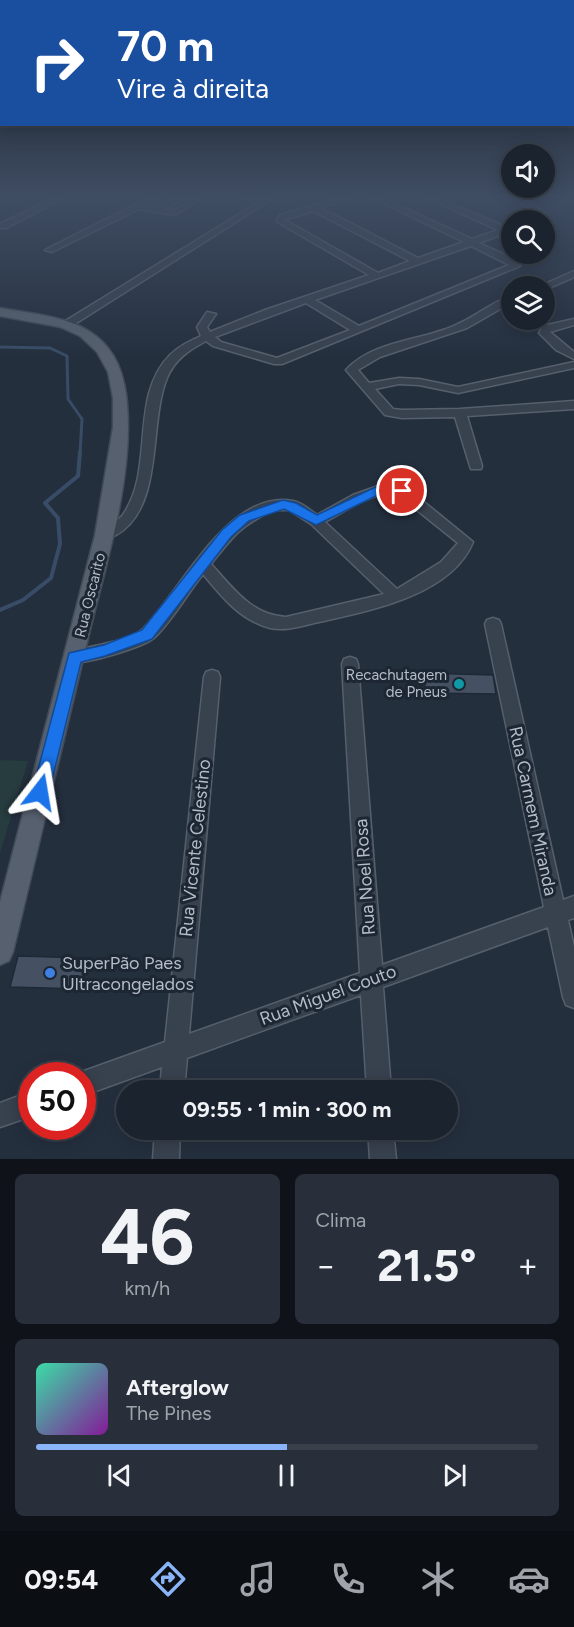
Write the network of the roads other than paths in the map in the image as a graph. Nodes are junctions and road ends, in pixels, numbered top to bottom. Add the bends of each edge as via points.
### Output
1 (185, 250) edge
2 (331, 250) edge
3 (395, 250) edge
4 (448, 250) edge
5 (488, 250) edge
6 (416, 261) junction
7 (574, 274) edge
8 (377, 276) junction
9 (555, 282) edge
10 (308, 300) junction
11 (501, 303) edge
12 (0, 312) edge
13 (211, 314) dead end
14 (574, 322) edge
15 (66, 325) junction
16 (358, 330) junction
17 (207, 338) junction
18 (574, 356) edge
19 (574, 365) edge
20 (365, 387) junction
21 (574, 405) edge
22 (460, 413) junction
23 (476, 466) dead end
24 (316, 520) junction
25 (104, 535) junction
26 (202, 563) junction
27 (396, 597) junction
28 (494, 624) dead end
29 (75, 657) junction
30 (350, 664) dead end
31 (212, 677) dead end
32 (564, 910) edge
33 (0, 952) edge
34 (372, 979) junction
35 (574, 997) edge
36 (175, 1050) junction
37 (96, 1079) edge
38 (173, 1080) edge
39 (378, 1080) edge
40 (18, 1108) edge
41 (0, 1115) edge
42 (167, 1140) edge
43 (382, 1140) edge
44 (166, 1159) edge
45 (383, 1159) edge

1 - 15 street
2 - 8 street
3 - 6 street
4 - 6 street
5 - 16 street via 515,266
6 - 8 street
7 - 9 street
8 - 10 street
10 - 16 street
10 - 17 street
11 - 20 street via 463,326 360,364 352,372
12 - 15 main road, Rua Oscarito
13 - 17 street via 202,327
14 - 18 street via 547,328 544,333
15 - 25 main road, Rua Oscarito via 85,333 96,344 111,365 117,383 121,410
16 - 17 street via 278,362
17 - 25 street via 174,357 157,385 138,498 126,521
19 - 20 street via 458,390 399,381
20 - 22 street via 393,413
21 - 22 street
22 - 23 street
24 - 26 street via 292,506 272,506 235,524
24 - 27 street
24 - 27 street via 382,488 394,488 463,538 466,542 462,552
25 - 29 main road, Rua Oscarito
26 - 27 street via 249,613 272,624
26 - 29 street via 147,634 105,651
28 - 32 street, Rua Carmem Miranda
29 - 33 main road, Rua Oscarito
30 - 34 street, Rua Noel Rosa
31 - 36 street, Rua Vicente Celestino
32 - 34 street, Rua Miguel Couto
32 - 35 street, Rua Carmem Miranda
34 - 36 street, Rua Miguel Couto
34 - 39 street, Rua Noel Rosa
36 - 37 street, Rua Miguel Couto
36 - 38 street, Rua Vicente Celestino
40 - 41 street
42 - 44 street
43 - 45 street

